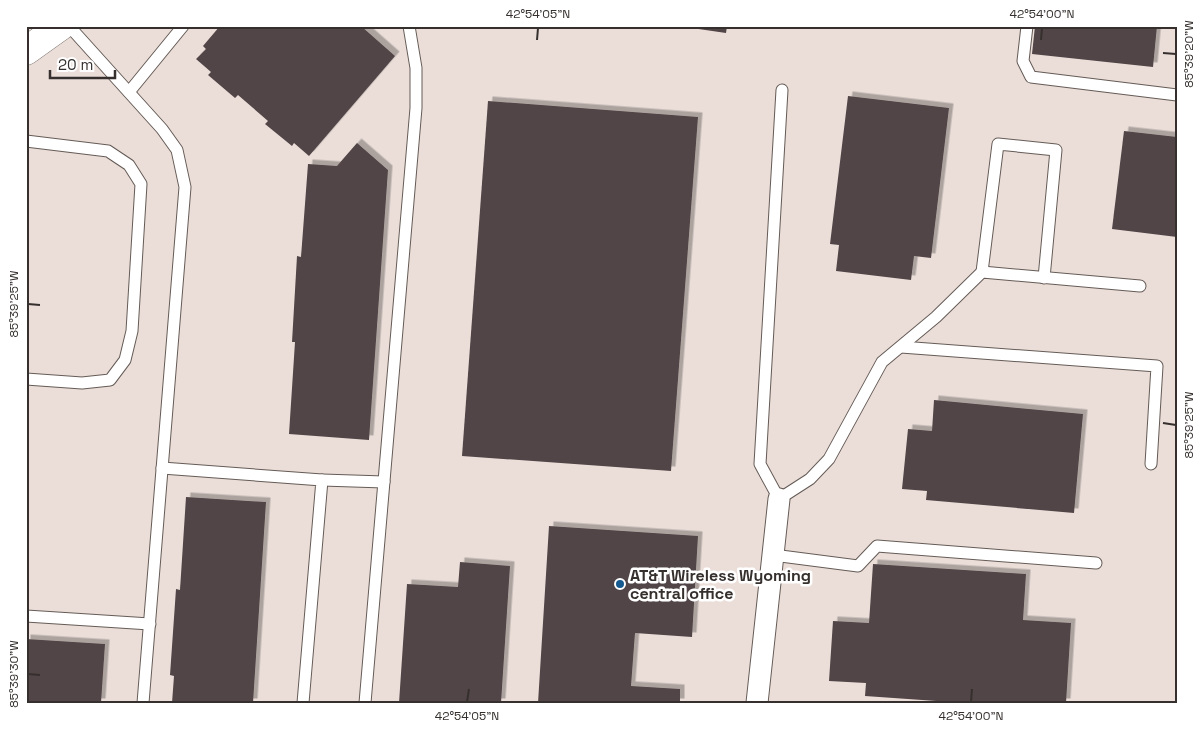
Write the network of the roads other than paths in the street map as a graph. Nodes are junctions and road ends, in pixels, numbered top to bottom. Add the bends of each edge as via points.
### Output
1 (61, 26) edge
2 (69, 26) edge
3 (184, 26) edge
4 (409, 26) edge
5 (1027, 26) edge
6 (26, 51) edge
7 (782, 90) dead end
8 (129, 92) junction
9 (1177, 95) edge
10 (26, 141) edge
11 (982, 272) junction
12 (1044, 278) junction
13 (1140, 286) dead end
14 (901, 346) junction
15 (26, 378) edge
16 (1151, 464) dead end
17 (162, 468) junction
18 (322, 480) junction
19 (384, 482) junction
20 (779, 499) junction
21 (773, 556) junction
22 (1096, 563) dead end
23 (26, 616) edge
24 (150, 624) junction
25 (143, 703) edge
26 (303, 703) edge
27 (365, 703) edge
28 (757, 703) edge

1 - 6 street
2 - 8 lane
3 - 8 lane
4 - 19 lane via 416,68 416,108
5 - 9 lane via 1023,61 1031,78
7 - 20 lane via 760,464
8 - 17 lane via 177,150 185,187
10 - 15 lane via 108,151 129,165 141,184 132,331 125,360 110,380 82,383
11 - 12 lane
11 - 12 lane via 998,144 1056,150
11 - 14 lane
12 - 13 lane
14 - 16 lane via 1157,366
14 - 20 lane via 882,362 829,460 810,479
17 - 18 lane
17 - 24 lane
18 - 19 lane
18 - 26 lane
19 - 27 lane
20 - 21 street
21 - 22 lane via 858,566 878,546
21 - 28 street
23 - 24 lane
24 - 25 lane

